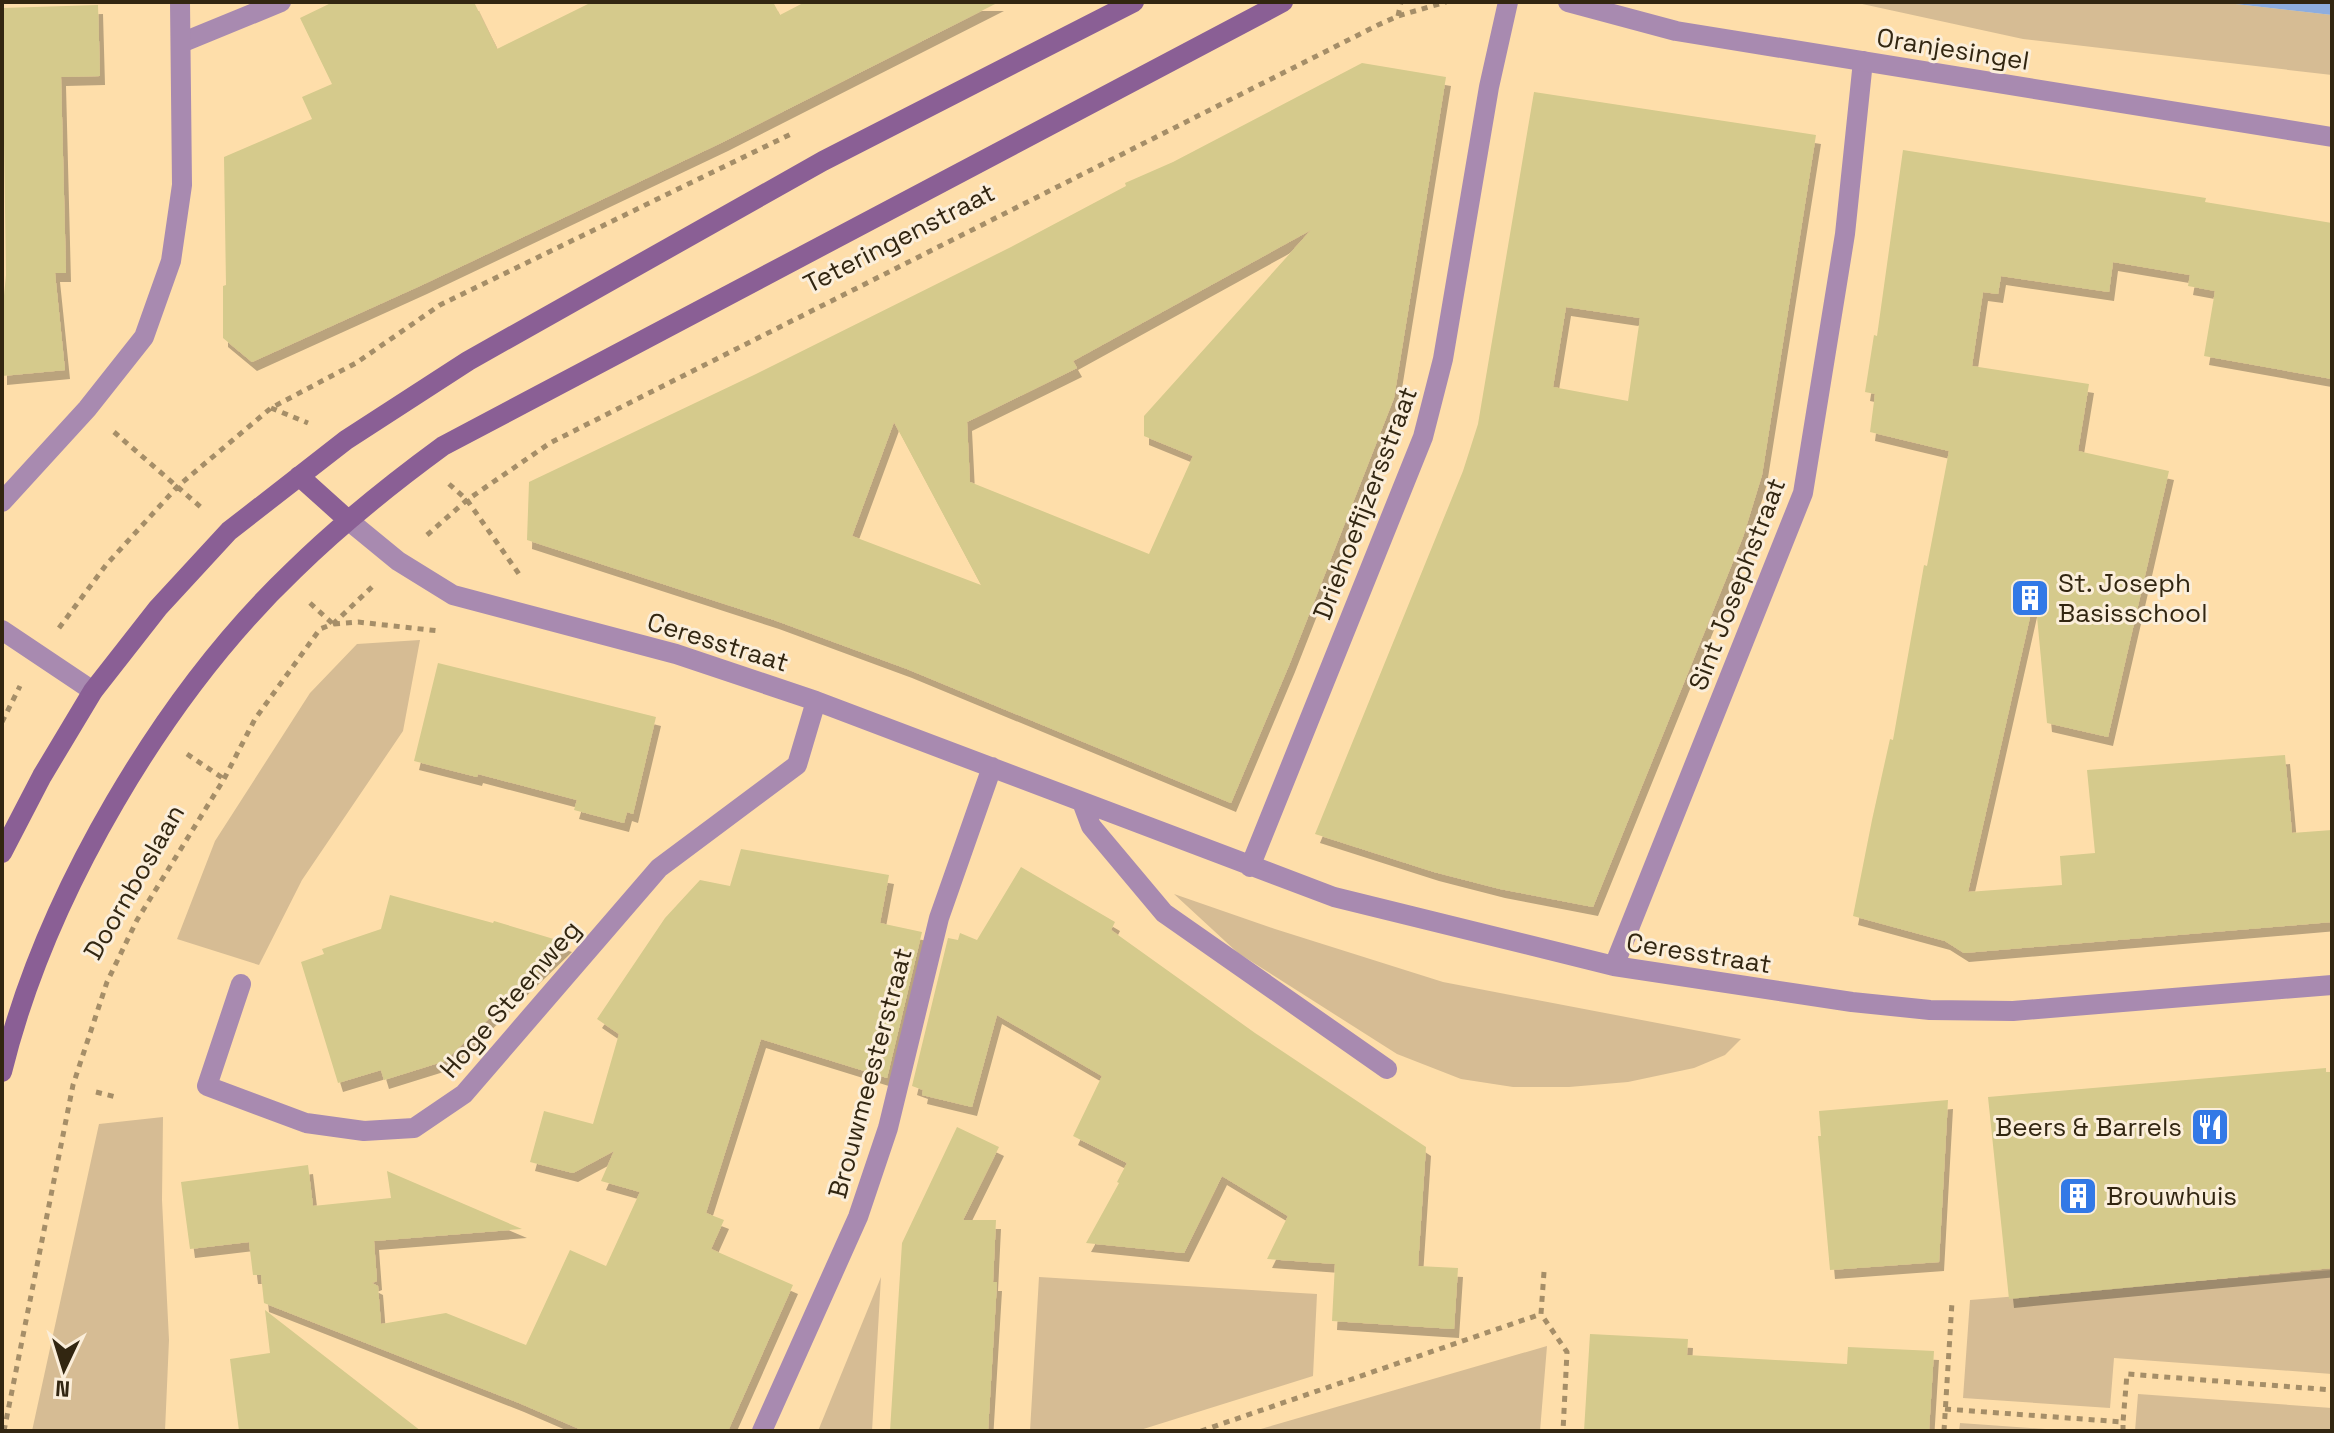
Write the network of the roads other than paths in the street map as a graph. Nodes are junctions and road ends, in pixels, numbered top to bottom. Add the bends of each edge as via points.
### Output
1 (180, 2) edge
2 (281, 2) edge
3 (1134, 2) edge
4 (1283, 2) edge
5 (1508, 2) edge
6 (1568, 2) edge
7 (181, 43) junction
8 (1863, 61) junction
9 (2332, 137) edge
10 (299, 476) junction
11 (2, 502) edge
12 (348, 520) junction
13 (2, 630) edge
14 (93, 691) junction
15 (816, 701) junction
16 (992, 767) junction
17 (1082, 802) junction
18 (2, 853) edge
19 (1250, 867) junction
20 (1614, 966) junction
21 (241, 984) dead end
22 (2332, 985) edge
23 (1387, 1069) dead end
24 (2, 1072) edge
25 (762, 1431) edge

1 - 7 street
2 - 7 street
3 - 10 main road via 823,161 468,361
4 - 12 main road, Teteringenstraat via 443,446
5 - 19 street, Driehoefijzersstraat via 1443,359 1423,437
6 - 8 street, Oranjesingel via 1676,31
7 - 11 street via 182,185 171,261 144,337
8 - 9 street, Oranjesingel
8 - 20 street, Sint Josephstraat via 1845,234 1803,493
10 - 12 main road
10 - 14 main road via 229,531 158,608
12 - 15 street, Ceresstraat via 398,561 453,595 676,654
12 - 24 main road, Doornboslaan via 267,598 157,734 62,902
13 - 14 street
14 - 18 main road
15 - 16 street, Ceresstraat
15 - 21 street, Hoge Steenweg via 797,765 659,868 464,1094 414,1128 364,1131 306,1123 207,1086
16 - 17 street, Ceresstraat
16 - 25 street, Brouwmeesterstraat via 939,918 888,1128 858,1217
17 - 19 street, Ceresstraat
17 - 23 street via 1091,826 1164,913
19 - 20 street, Ceresstraat via 1334,897
20 - 22 street, Ceresstraat via 1852,1002 1972,1011

